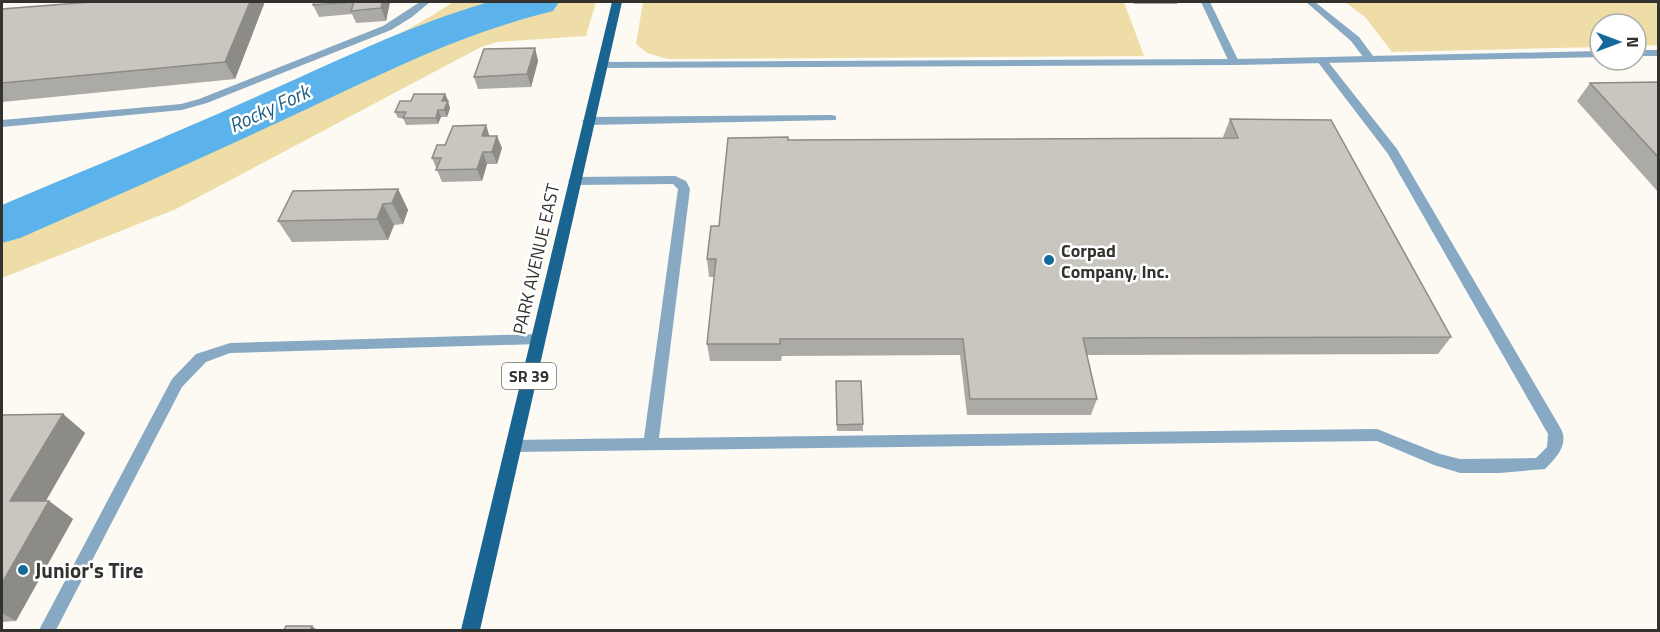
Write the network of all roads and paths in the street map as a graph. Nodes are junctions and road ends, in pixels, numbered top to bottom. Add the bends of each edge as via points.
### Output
1 (425, 2) edge
2 (617, 2) edge
3 (1205, 2) edge
4 (1310, 2) edge
5 (1588, 54) edge
6 (1371, 60) junction
7 (1322, 61) junction
8 (1234, 62) junction
9 (602, 64) junction
10 (832, 118) dead end
11 (588, 121) junction
12 (2, 124) edge
13 (574, 181) junction
14 (538, 339) junction
15 (651, 445) junction
16 (513, 446) junction
17 (47, 630) edge
18 (470, 630) edge

1 - 12 lane via 387,28 203,101 182,107
2 - 9 main road, PARK AVENUE EAST / SR 39
3 - 8 lane
4 - 6 lane via 1355,39
5 - 6 street
6 - 7 street
7 - 8 street
7 - 15 lane via 1393,152 1556,433 1554,450 1539,464 1461,466 1440,462 1377,435
8 - 9 street
9 - 11 main road, PARK AVENUE EAST / SR 39
10 - 11 lane
11 - 13 main road, PARK AVENUE EAST / SR 39
13 - 14 main road, PARK AVENUE EAST / SR 39
13 - 15 lane via 675,180 684,189
14 - 16 main road, PARK AVENUE EAST / SR 39
14 - 17 lane via 230,348 201,358 177,383
15 - 16 lane
16 - 18 main road, PARK AVENUE EAST / SR 39

